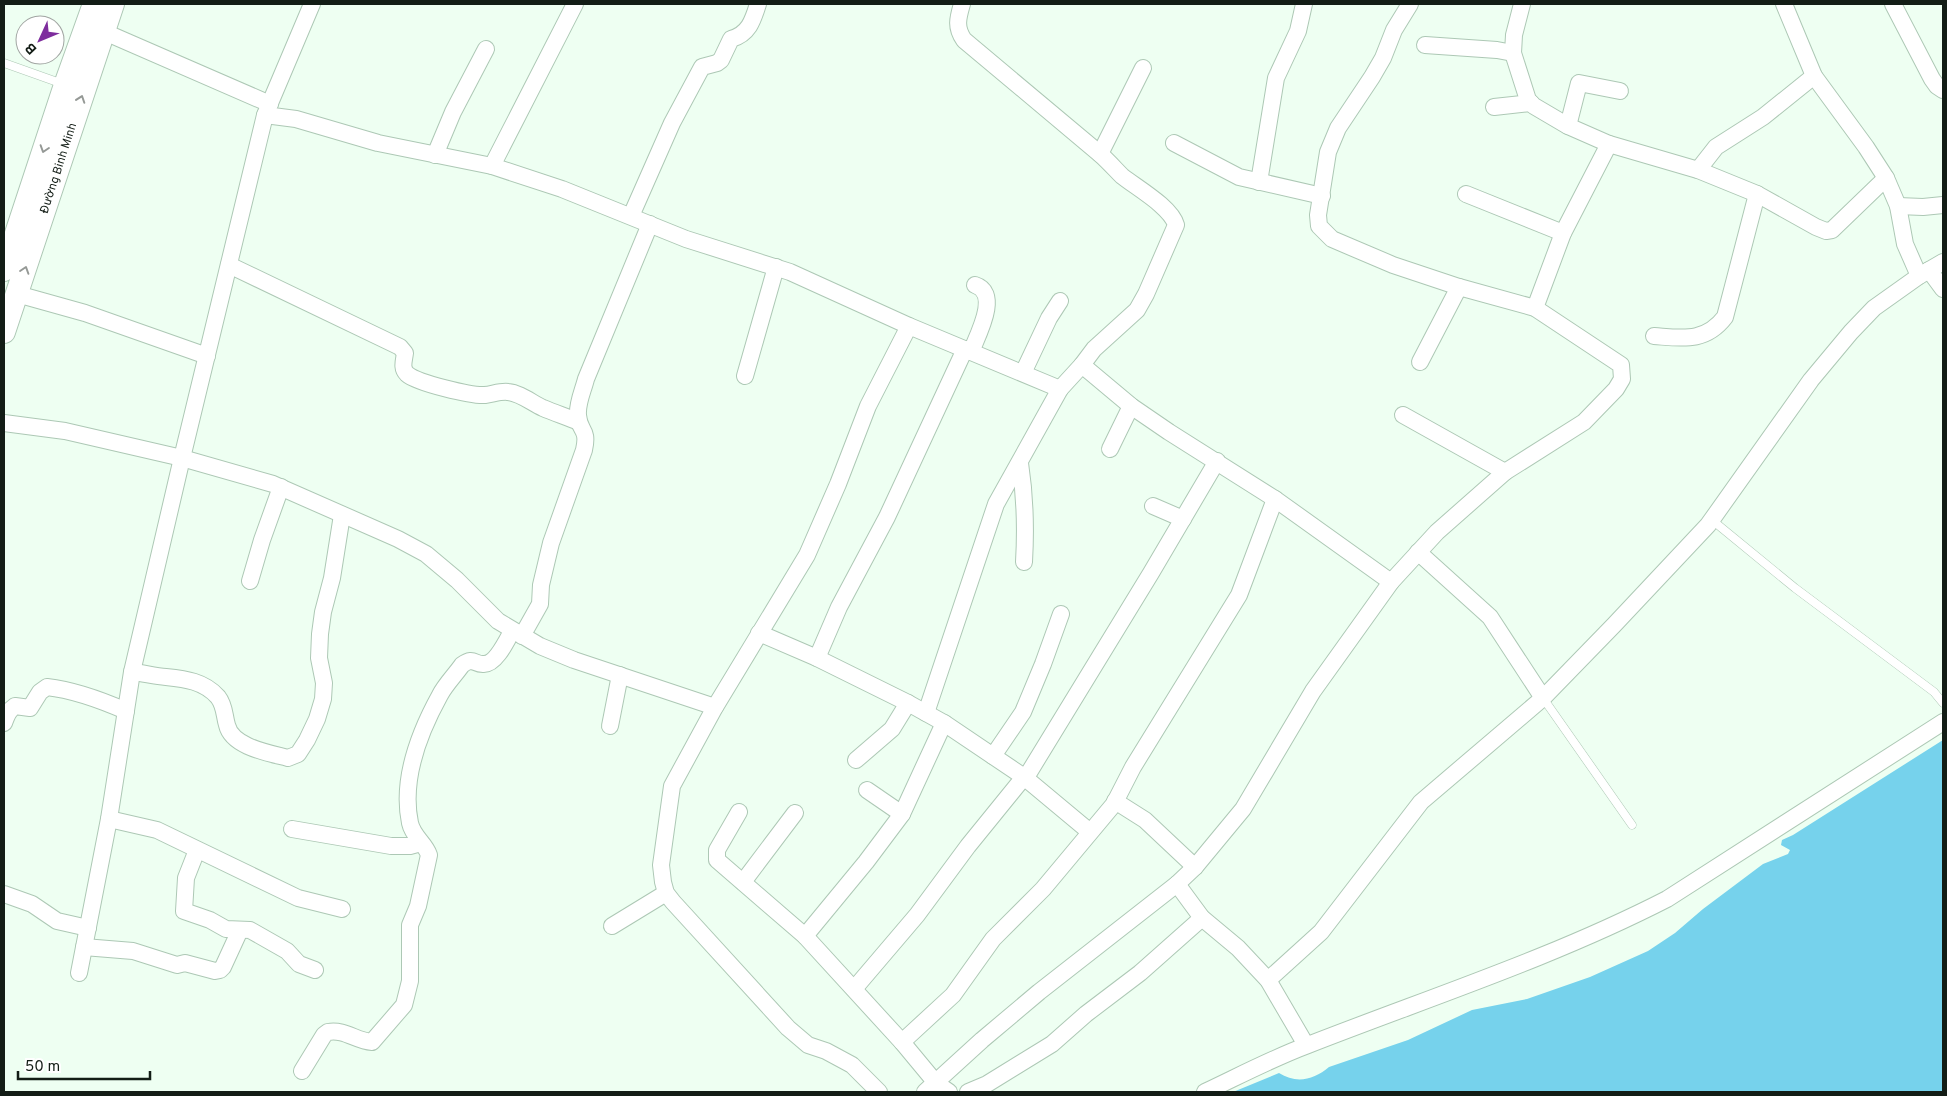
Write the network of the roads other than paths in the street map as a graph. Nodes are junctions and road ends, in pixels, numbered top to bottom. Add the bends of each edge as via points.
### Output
1 (113, 4) edge
2 (312, 4) edge
3 (575, 4) edge
4 (758, 4) edge
5 (962, 4) edge
6 (1304, 4) edge
7 (1410, 4) edge
8 (1522, 4) edge
9 (1784, 4) edge
10 (1893, 4) edge
11 (95, 20) edge
12 (1425, 45) dead end
13 (486, 49) dead end
14 (1514, 55) junction
15 (1478, 56) dead end
16 (4, 63) edge
17 (1144, 68) dead end
18 (1814, 76) junction
19 (65, 85) junction
20 (1943, 90) edge
21 (1620, 92) dead end
22 (1531, 103) junction
23 (1494, 107) dead end
24 (268, 110) junction
25 (1568, 126) junction
26 (1174, 143) dead end
27 (1609, 144) junction
28 (1100, 154) junction
29 (435, 155) junction
30 (492, 166) junction
31 (1698, 170) junction
32 (1886, 178) junction
33 (1259, 182) junction
34 (1466, 194) dead end
35 (1757, 194) junction
36 (1322, 196) junction
37 (1943, 205) edge
38 (1898, 206) junction
39 (631, 216) junction
40 (650, 224) junction
41 (1563, 233) junction
42 (229, 264) junction
43 (776, 267) junction
44 (1930, 269) edge
45 (4, 270) edge
46 (975, 285) dead end
47 (1459, 287) junction
48 (1943, 289) edge
49 (17, 294) junction
50 (1060, 301) dead end
51 (1535, 308) junction
52 (909, 326) junction
53 (4, 332) edge
54 (1654, 336) dead end
55 (968, 350) junction
56 (207, 356) junction
57 (1420, 362) dead end
58 (1082, 365) junction
59 (1023, 374) junction
60 (745, 376) dead end
61 (1060, 389) junction
62 (1131, 406) junction
63 (1403, 415) dead end
64 (579, 422) junction
65 (4, 423) edge
66 (1110, 449) dead end
67 (182, 458) junction
68 (1217, 461) junction
69 (1020, 463) junction
70 (1505, 472) junction
71 (281, 487) junction
72 (1275, 499) junction
73 (1154, 506) dead end
74 (342, 515) junction
75 (1183, 519) junction
76 (1712, 520) junction
77 (1418, 552) junction
78 (1024, 562) dead end
79 (250, 581) dead end
80 (1391, 582) junction
81 (1061, 614) dead end
82 (517, 634) junction
83 (759, 634) junction
84 (817, 658) junction
85 (132, 672) junction
86 (620, 675) junction
87 (1544, 698) junction
88 (908, 703) junction
89 (1943, 704) edge
90 (715, 707) junction
91 (126, 711) junction
92 (926, 713) junction
93 (4, 722) edge
94 (1943, 722) edge
95 (944, 723) junction
96 (610, 726) dead end
97 (993, 756) junction
98 (856, 760) dead end
99 (1024, 778) junction
100 (866, 790) dead end
101 (1115, 801) junction
102 (739, 812) dead end
103 (795, 813) dead end
104 (902, 814) junction
105 (109, 819) junction
106 (1632, 825) dead end
107 (292, 829) dead end
108 (1090, 832) junction
109 (421, 843) junction
110 (197, 850) junction
111 (1195, 867) junction
112 (743, 882) junction
113 (1177, 884) junction
114 (666, 893) junction
115 (4, 894) edge
116 (342, 909) dead end
117 (1202, 918) junction
118 (612, 926) dead end
119 (88, 928) junction
120 (240, 930) junction
121 (804, 936) junction
122 (84, 947) junction
123 (315, 970) dead end
124 (79, 973) dead end
125 (1268, 980) junction
126 (854, 989) junction
127 (902, 1042) junction
128 (1306, 1045) junction
129 (302, 1071) dead end
130 (937, 1089) edge
131 (879, 1092) edge
132 (968, 1092) edge
133 (1205, 1092) edge

1 - 11 main road, Đường Binh Minh
2 - 24 street
3 - 30 street
4 - 39 street via 750,26 732,39 721,60 702,66 672,123
5 - 28 street via 957,26 964,40
6 - 33 street via 1298,31 1276,78
7 - 36 street via 1372,77 1338,128 1328,152
8 - 14 street via 1514,35
9 - 18 street
10 - 20 street via 1932,78
11 - 19 main road, Đường Binh Minh
11 - 24 street
49 -> 11 main road, Đường Binh Minh
12 - 14 street via 1497,50
13 - 29 street
14 - 15 street
14 - 22 street
16 - 19 lane
17 - 28 street
18 - 31 street via 1716,147
18 - 32 street
19 -> 45 main road, Đường Binh Minh
21 - 25 street via 1579,83
22 - 23 street
22 - 25 street
24 - 29 street via 378,143
24 - 42 street
25 - 27 street
26 - 33 street via 1226,171
27 - 31 street
27 - 41 street
28 - 58 street via 1121,175 1169,212 1176,225 1137,310 1094,349
29 - 30 street
30 - 39 street
31 - 35 street
32 - 35 street via 1832,230 1826,231
32 - 38 street
33 - 36 street
34 - 41 street
35 - 54 street via 1725,317 1718,326 1703,335 1686,338
36 - 47 street via 1319,226 1332,239 1393,265
37 - 38 street
38 - 44 street via 1905,244
39 - 40 street
40 - 43 street via 712,248
40 - 64 street via 586,379 579,404
41 - 51 street
42 - 56 street
42 - 64 street via 400,347 405,353 404,369 414,379 474,394 507,391
43 - 52 street
43 - 60 street
44 - 48 street
44 - 76 street via 1874,308 1851,332 1811,380
46 - 55 street via 984,292 988,309
47 - 51 street
47 - 57 street
49 - 53 main road, Đường Binh Minh
49 - 56 street via 84,313
50 - 59 street
51 - 70 street via 1621,365 1622,379 1606,401 1584,422
52 - 55 street
52 - 83 street via 868,406 807,555
55 - 59 street
55 - 84 street via 839,607
56 - 67 street
58 - 61 street
58 - 62 street
59 - 61 street
61 - 69 street
62 - 66 street
62 - 68 street
63 - 70 street
64 - 82 street via 587,439 553,536 540,604
65 - 67 street via 65,431
67 - 71 street
67 - 85 street
68 - 72 street
68 - 75 street
69 - 78 street via 1025,492
69 - 92 street via 996,504
70 - 77 street
71 - 74 street
71 - 79 street
72 - 80 street
72 - 101 street via 1239,594
73 - 75 street
74 - 82 street via 426,554 498,621
74 - 85 street via 320,634 323,699 312,730 298,754 288,758 234,739 228,729 222,703 200,683 179,677
75 - 99 street
76 - 87 street
76 - 89 lane via 1795,588 1934,692
77 - 80 street
77 - 87 street via 1490,617
80 - 111 street via 1313,691 1243,809
81 - 97 street via 1023,712
82 - 86 street via 555,653
82 - 109 street via 490,663 472,660 462,665 440,694 425,726 408,788 410,825
83 - 84 street
83 - 90 street
84 - 88 street
85 - 91 street
86 - 90 street
86 - 96 street
87 - 106 lane
87 - 125 street via 1420,802 1321,932
88 - 92 street
88 - 98 street via 892,729
90 - 114 street via 672,786 661,865
91 - 93 street via 47,687 30,708 16,706 11,709
91 - 105 street
92 - 95 street
94 - 128 street via 1667,900 1470,984
95 - 97 street
95 - 104 street
97 - 99 street
99 - 108 street
99 - 126 street via 968,846 917,916
100 - 104 street
101 - 108 street
101 - 111 street via 1145,820
102 - 112 street via 716,856
103 - 112 street
104 - 121 street
105 - 110 street via 157,830
105 - 119 street
107 - 109 street via 392,846
108 - 127 street via 1043,889 993,939 953,995
109 - 129 street via 430,855 410,926 410,981 404,1005 372,1042 345,1032 328,1032
110 - 116 street via 298,898
110 - 120 street via 186,878 184,911 226,929
111 - 113 street
112 - 121 street
113 - 117 street
113 - 130 street via 1038,992 982,1040
114 - 118 street
114 - 131 street via 788,1028 808,1045 852,1065
115 - 119 street via 32,904 57,921
117 - 125 street via 1238,948
117 - 132 street via 1052,1044
119 - 122 street
120 - 122 street via 223,967 215,971 177,965 133,952
120 - 123 street via 250,930 288,951 300,964
121 - 126 street
122 - 124 street
125 - 128 street
126 - 127 street
127 - 130 street
128 - 133 street

